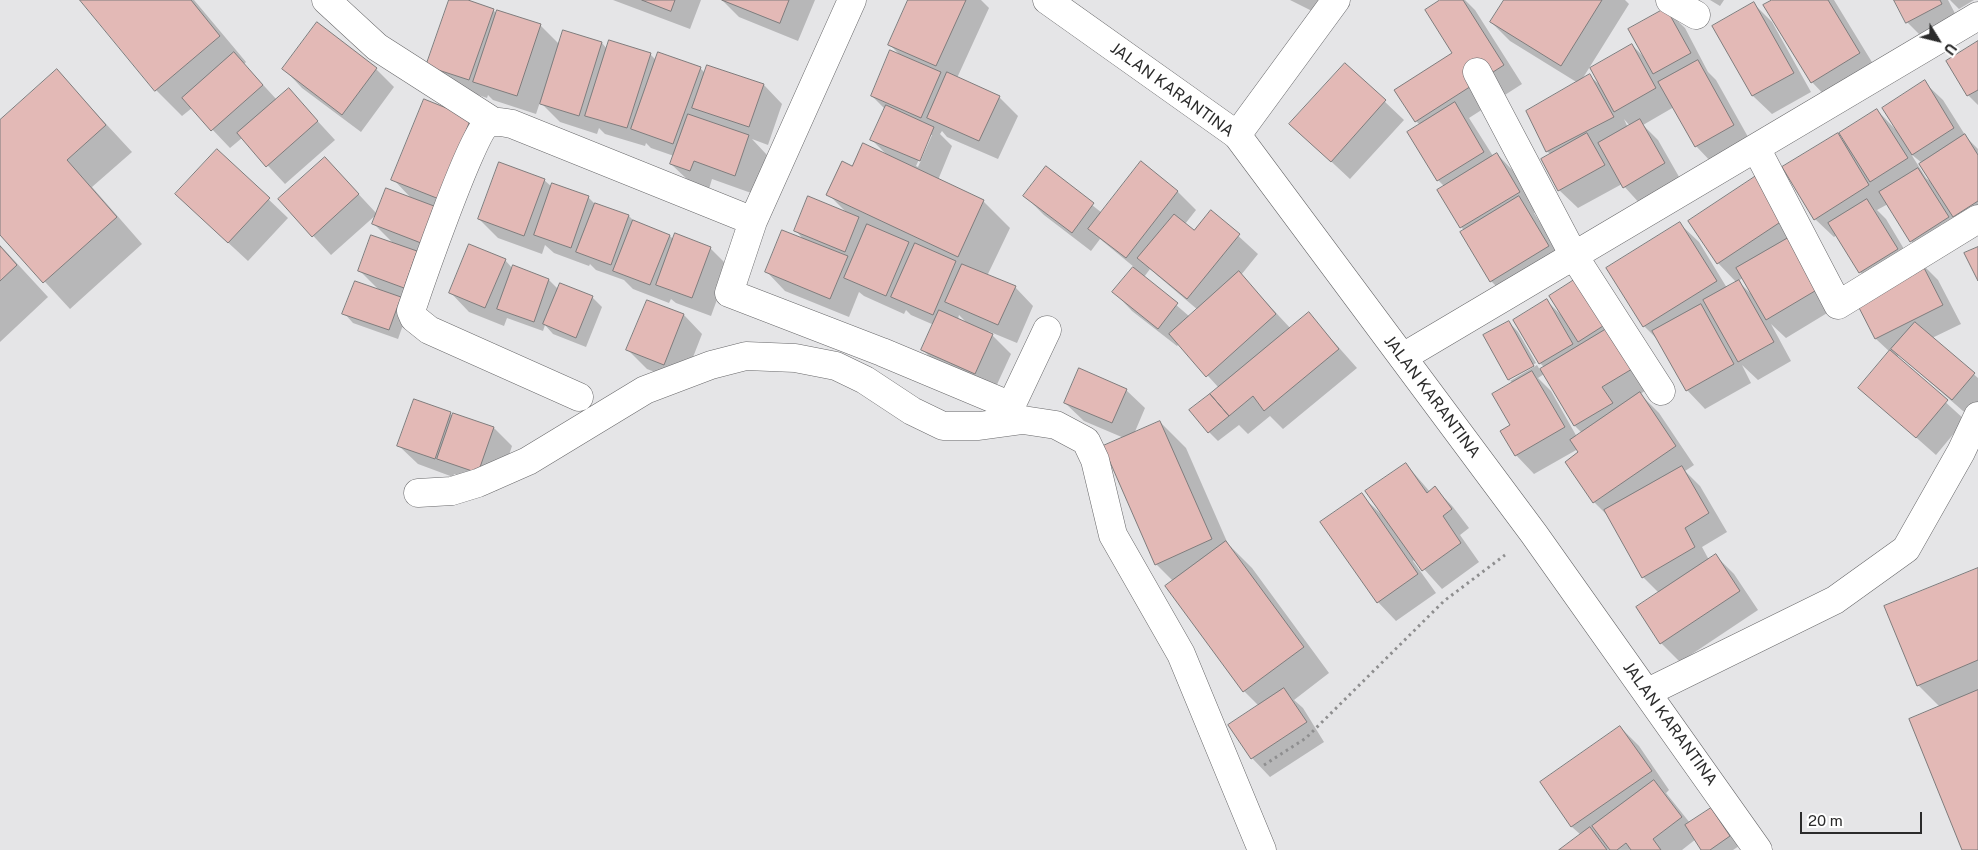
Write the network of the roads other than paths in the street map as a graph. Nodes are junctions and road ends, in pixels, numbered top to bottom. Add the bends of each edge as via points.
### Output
1 (326, 0) edge
2 (852, 0) edge
3 (1048, 0) edge
4 (1336, 0) edge
5 (1670, 0) edge
6 (1696, 15) dead end
7 (1978, 16) edge
8 (1477, 72) dead end
9 (494, 122) junction
10 (1236, 135) junction
11 (1756, 148) junction
12 (1978, 219) edge
13 (753, 221) junction
14 (1574, 256) junction
15 (1047, 330) dead end
16 (1403, 357) junction
17 (1661, 391) dead end
18 (579, 396) dead end
19 (1978, 416) edge
20 (418, 493) dead end
21 (1648, 692) junction
22 (1262, 850) edge
23 (1758, 850) edge

1 - 9 street via 377,47
2 - 13 street
3 - 10 street, JALAN KARANTINA
4 - 10 street
5 - 6 street
7 - 11 street
8 - 14 street
9 - 13 street via 512,124
9 - 18 street via 483,128 477,138 411,311 414,318 429,330
10 - 16 street, JALAN KARANTINA
11 - 12 street via 1838,305
11 - 14 street
13 - 15 street via 729,292 1011,406
14 - 16 street
14 - 17 street
16 - 21 street, JALAN KARANTINA
19 - 21 street via 1906,549 1835,600
20 - 22 street via 452,491 478,483 528,461 645,390 711,365 746,356 795,358 836,366 943,426 979,426 1022,420 1056,425 1086,441 1095,460 1113,535 1181,654
21 - 23 street, JALAN KARANTINA

